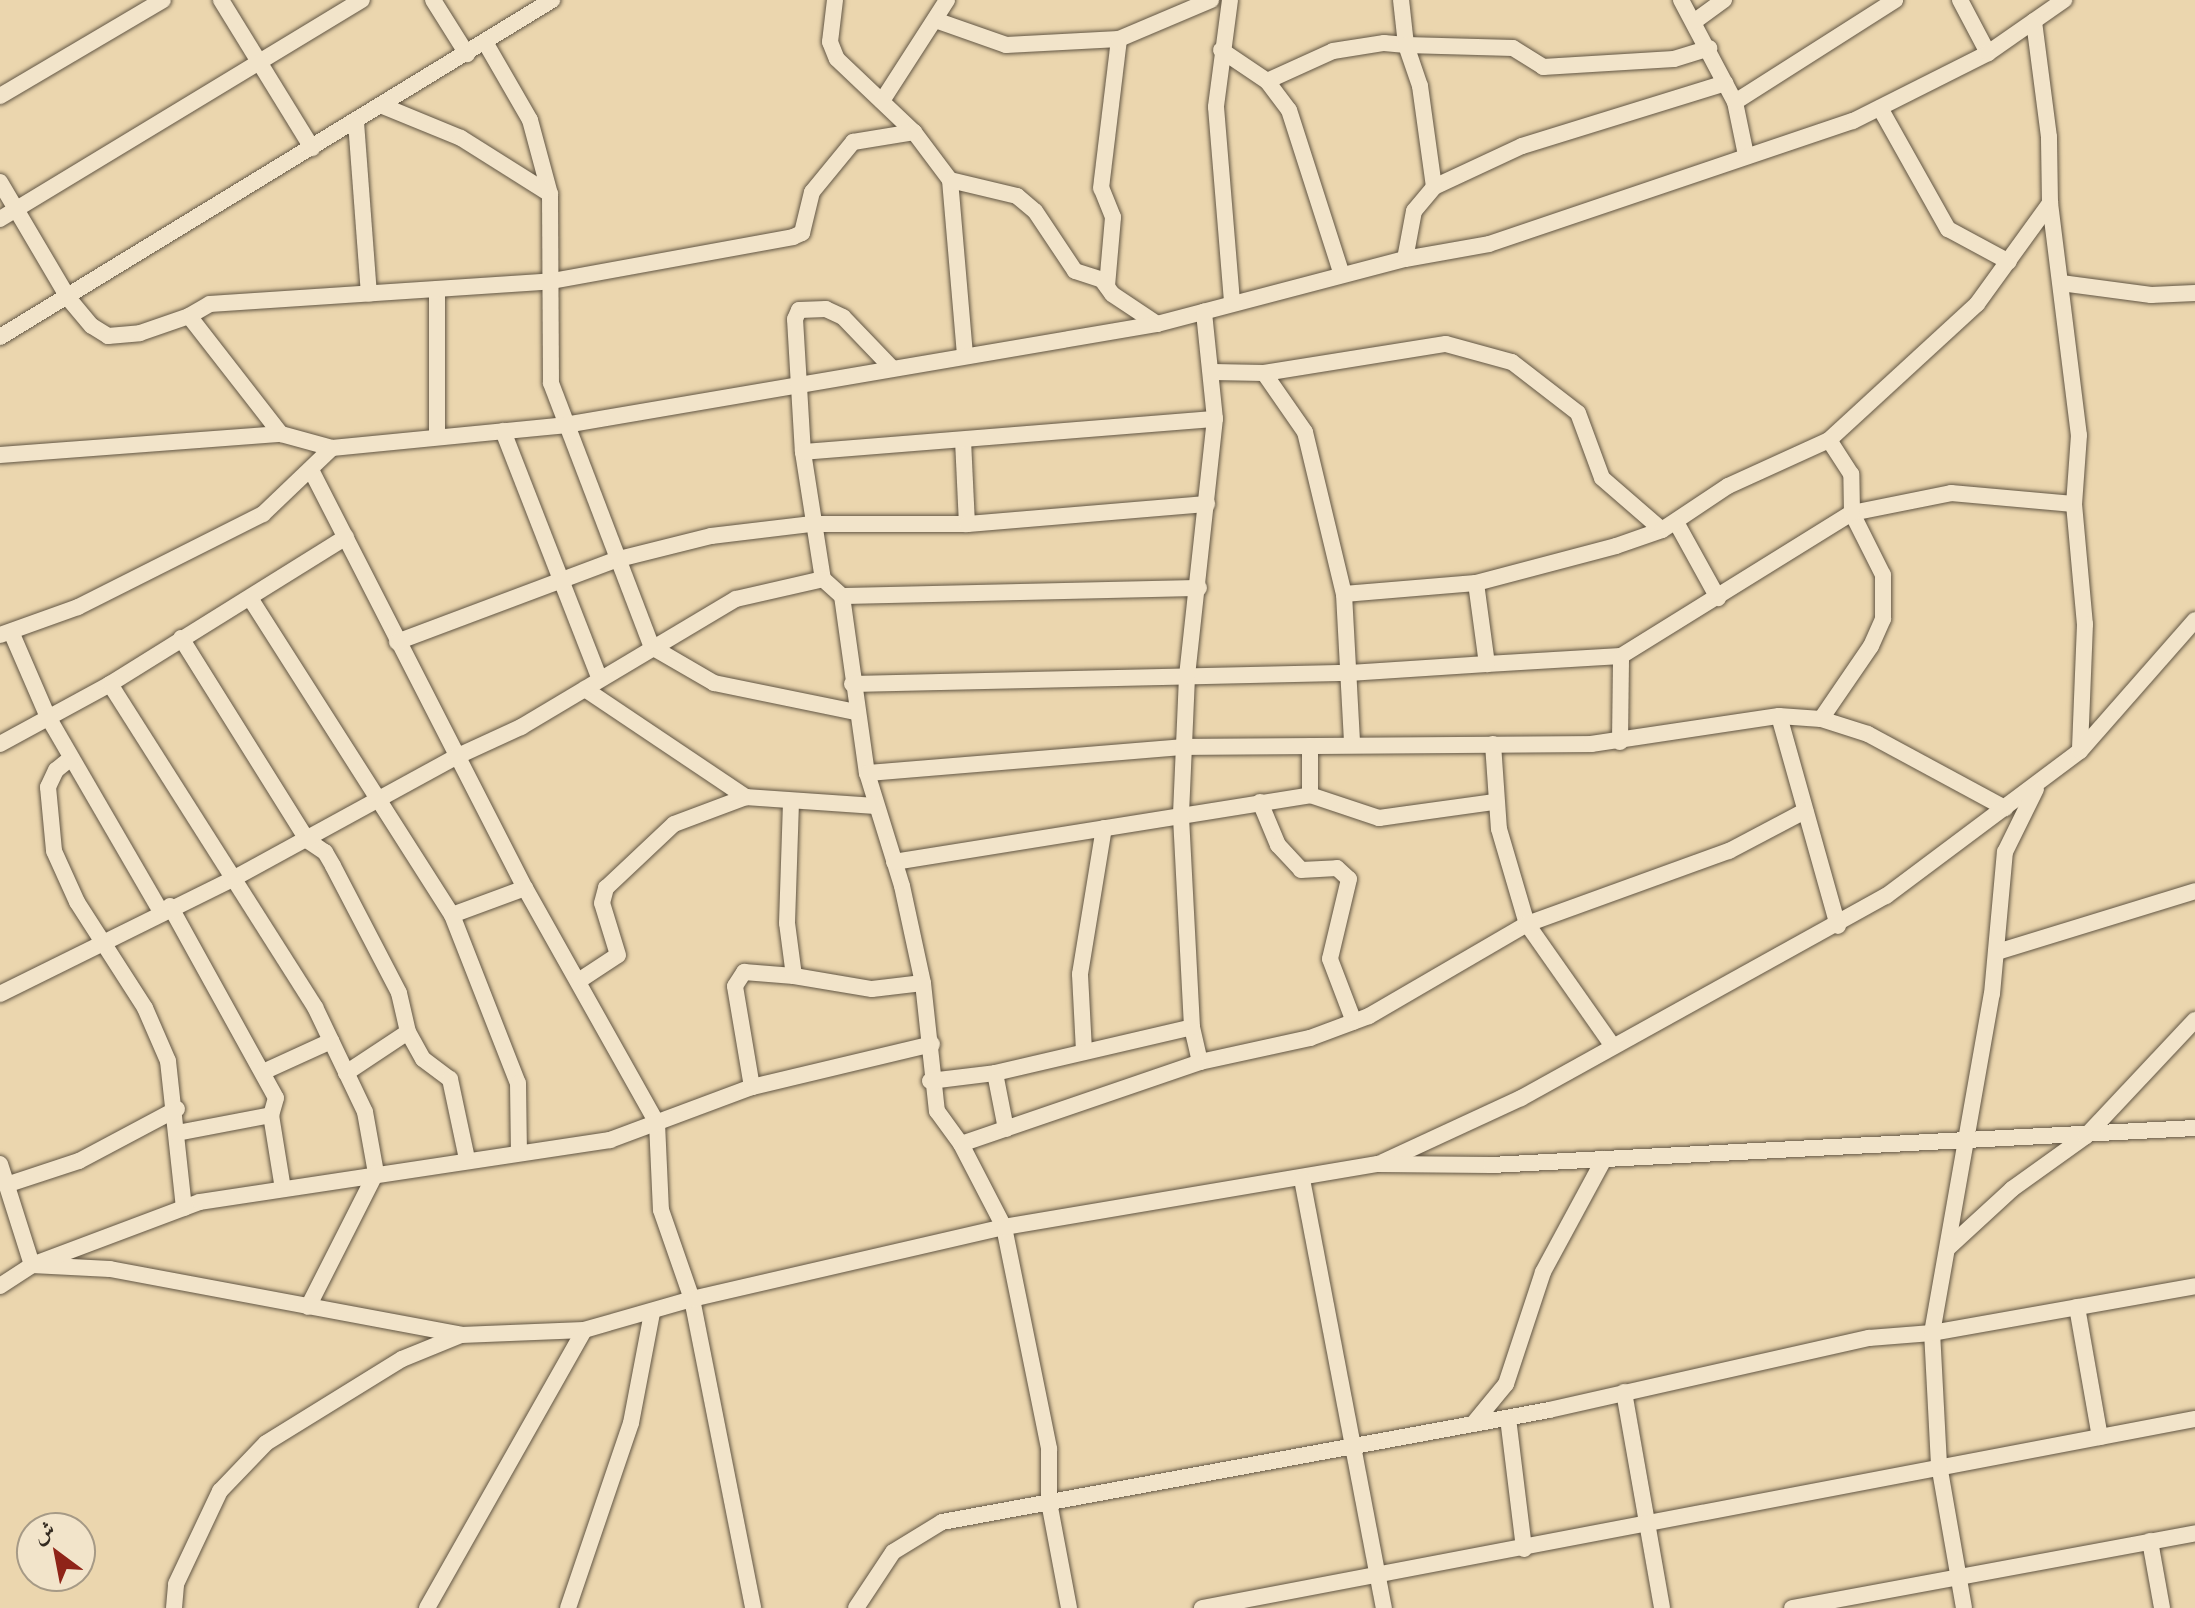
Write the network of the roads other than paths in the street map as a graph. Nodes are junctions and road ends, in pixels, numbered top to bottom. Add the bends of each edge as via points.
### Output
1 (163, 0) edge
2 (221, 0) edge
3 (362, 0) edge
4 (433, 0) edge
5 (552, 0) edge
6 (835, 0) edge
7 (947, 0) edge
8 (1211, 0) edge
9 (1230, 0) edge
10 (1401, 0) edge
11 (1681, 0) edge
12 (1724, 0) edge
13 (1895, 0) edge
14 (1960, 0) edge
15 (2064, 0) edge
16 (938, 21) junction
17 (1695, 21) junction
18 (2034, 21) junction
19 (1119, 39) junction
20 (485, 42) junction
21 (1406, 45) junction
22 (1709, 48) junction
23 (1221, 50) junction
24 (1988, 53) junction
25 (467, 54) junction
26 (260, 63) junction
27 (1267, 81) junction
28 (1725, 83) junction
29 (0, 96) edge
30 (882, 101) junction
31 (1735, 102) junction
32 (383, 106) junction
33 (1880, 108) junction
34 (356, 122) junction
35 (914, 132) junction
36 (312, 148) junction
37 (1746, 155) junction
38 (950, 180) junction
39 (0, 182) edge
40 (1434, 187) junction
41 (550, 194) junction
42 (2050, 203) junction
43 (16, 210) junction
44 (0, 219) edge
45 (1405, 259) junction
46 (2009, 262) junction
47 (1342, 275) junction
48 (552, 281) junction
49 (2061, 283) junction
50 (1107, 286) junction
51 (437, 289) junction
52 (2195, 293) edge
53 (369, 294) junction
54 (69, 299) junction
55 (1232, 303) junction
56 (1204, 312) junction
57 (189, 316) junction
58 (1157, 324) junction
59 (0, 337) edge
60 (965, 354) junction
61 (891, 367) junction
62 (1213, 372) junction
63 (1264, 373) junction
64 (799, 381) junction
65 (1215, 419) junction
66 (565, 425) junction
67 (503, 431) junction
68 (281, 434) junction
69 (437, 434) junction
70 (963, 440) junction
71 (1829, 440) junction
72 (332, 448) junction
73 (803, 452) junction
74 (0, 455) edge
75 (311, 470) junction
76 (1207, 504) junction
77 (2074, 504) junction
78 (1852, 513) junction
79 (812, 524) junction
80 (967, 524) junction
81 (1669, 526) junction
82 (346, 537) junction
83 (615, 560) junction
84 (823, 579) junction
85 (1476, 583) junction
86 (562, 584) junction
87 (1199, 588) junction
88 (1344, 594) junction
89 (842, 596) junction
90 (250, 598) junction
91 (1718, 598) junction
92 (2195, 620) edge
93 (6, 634) edge
94 (181, 638) junction
95 (397, 642) junction
96 (652, 647) junction
97 (1621, 656) junction
98 (1487, 664) junction
99 (1350, 673) junction
100 (1187, 676) junction
101 (599, 677) junction
102 (110, 684) junction
103 (852, 684) junction
104 (585, 689) junction
105 (855, 712) junction
106 (1779, 716) junction
107 (48, 717) junction
108 (1821, 719) junction
109 (1620, 742) junction
110 (0, 744) edge
111 (1352, 744) junction
112 (1493, 744) junction
113 (1310, 746) junction
114 (1183, 747) junction
115 (2080, 751) junction
116 (456, 757) junction
117 (71, 758) junction
118 (867, 773) junction
119 (2037, 787) junction
120 (1310, 795) junction
121 (746, 797) junction
122 (380, 799) junction
123 (791, 801) junction
124 (1260, 802) junction
125 (1495, 802) junction
126 (875, 806) junction
127 (2005, 808) junction
128 (1805, 811) junction
129 (1181, 814) junction
130 (1104, 828) junction
131 (307, 840) junction
132 (894, 862) junction
133 (231, 880) junction
134 (525, 888) junction
135 (2195, 891) edge
136 (165, 909) junction
137 (452, 915) junction
138 (1527, 924) junction
139 (1838, 926) junction
140 (103, 941) junction
141 (1997, 952) junction
142 (794, 976) junction
143 (580, 980) junction
144 (923, 983) junction
145 (0, 994) edge
146 (2195, 1020) edge
147 (1354, 1022) junction
148 (1192, 1027) junction
149 (408, 1032) junction
150 (331, 1041) junction
151 (932, 1044) junction
152 (1612, 1045) junction
153 (1084, 1051) junction
154 (1200, 1062) junction
155 (263, 1072) junction
156 (346, 1073) junction
157 (995, 1073) junction
158 (930, 1081) junction
159 (752, 1087) junction
160 (177, 1109) junction
161 (271, 1115) junction
162 (657, 1123) junction
163 (2195, 1128) edge
164 (1006, 1129) junction
165 (177, 1133) junction
166 (2086, 1136) junction
167 (1962, 1142) junction
168 (961, 1144) junction
169 (519, 1152) junction
170 (467, 1159) junction
171 (1604, 1159) junction
172 (0, 1164) edge
173 (1378, 1164) junction
174 (376, 1173) junction
175 (1302, 1179) junction
176 (6, 1185) junction
177 (283, 1189) junction
178 (184, 1208) junction
179 (1004, 1227) junction
180 (1949, 1247) junction
181 (32, 1265) junction
182 (0, 1286) edge
183 (2195, 1286) edge
184 (692, 1299) junction
185 (308, 1307) junction
186 (2077, 1307) junction
187 (652, 1313) junction
188 (584, 1330) junction
189 (1932, 1333) junction
190 (461, 1335) junction
191 (1624, 1392) junction
192 (1508, 1418) junction
193 (2195, 1419) edge
194 (1473, 1424) junction
195 (2100, 1437) junction
196 (1354, 1446) junction
197 (1939, 1465) junction
198 (1049, 1502) junction
199 (1648, 1526) junction
200 (2195, 1533) edge
201 (2150, 1541) junction
202 (1524, 1549) junction
203 (1378, 1576) junction
204 (1958, 1578) junction
205 (174, 1608) edge
206 (427, 1608) edge
207 (568, 1608) edge
208 (753, 1608) edge
209 (856, 1608) edge
210 (1069, 1608) edge
211 (1202, 1608) edge
212 (1384, 1608) edge
213 (1662, 1608) edge
214 (1792, 1608) edge
215 (1964, 1608) edge
216 (2162, 1608) edge

1 - 29 street
2 - 26 street
3 - 26 street
4 - 25 street
5 - 20 street
6 - 30 street via 830,42 837,59
7 - 16 street
8 - 19 street
9 - 23 street
10 - 21 street
11 - 17 street
12 - 17 street
13 - 31 street
14 - 24 street
15 - 18 street
16 - 19 street via 1006,45
16 - 30 street
17 - 22 street
18 - 24 street
18 - 42 street via 2049,137
19 - 50 street via 1101,188 1113,217
20 - 25 street
20 - 41 street via 530,120
21 - 22 street via 1513,48 1543,67 1674,59
21 - 27 street via 1333,51
21 - 40 street via 1420,86
22 - 28 street
23 - 27 street
23 - 55 street via 1218,149
24 - 33 street
25 - 32 street
26 - 36 street
26 - 43 street
27 - 47 street via 1289,110
28 - 31 street
28 - 40 street via 1536,141
30 - 35 street
31 - 37 street
32 - 34 street
32 - 41 street via 461,138
33 - 37 street via 1817,136
33 - 46 street via 1948,229
34 - 36 street
34 - 53 street
35 - 38 street
35 - 48 street via 853,142 812,192 802,233 793,237
36 - 54 street
37 - 45 street via 1537,231
38 - 50 street via 1017,196 1035,211 1075,271
38 - 60 street
39 - 43 street
40 - 45 street via 1414,211
41 - 48 street
42 - 46 street
42 - 49 street
43 - 44 street
43 - 54 street
45 - 47 street
46 - 71 street via 1946,337
47 - 55 street
48 - 51 street
48 - 66 street via 551,383
49 - 52 street via 2151,295
49 - 77 street via 2077,402
50 - 58 street
51 - 53 street
51 - 69 street
53 - 57 street via 210,304
54 - 57 street via 108,336 140,333
54 - 59 street
55 - 56 street
56 - 58 street
56 - 62 street
57 - 68 street
58 - 60 street
60 - 61 street
61 - 64 street
61 - 64 street via 843,317 811,307 799,310 795,319
62 - 63 street
62 - 65 street
63 - 81 street via 1446,344 1512,362 1578,413 1602,478
63 - 88 street via 1305,432
64 - 66 street
64 - 73 street
65 - 70 street
65 - 76 street
66 - 67 street
66 - 83 street
67 - 69 street
67 - 86 street
68 - 72 street
68 - 74 street
69 - 72 street
70 - 73 street
70 - 80 street
71 - 78 street via 1851,474
71 - 81 street via 1728,486
72 - 75 street
73 - 79 street
75 - 82 street
75 - 93 street via 263,514 78,607
76 - 80 street
76 - 87 street
77 - 78 street via 1951,493
77 - 115 street via 2085,624
78 - 91 street via 1816,531
78 - 108 street via 1883,575 1883,619 1871,646
79 - 80 street
79 - 83 street via 711,536
79 - 84 street
81 - 85 street
81 - 91 street
82 - 90 street
82 - 95 street
83 - 86 street
83 - 96 street
84 - 89 street
84 - 96 street via 736,599
85 - 88 street
85 - 98 street
86 - 95 street
86 - 101 street
87 - 89 street
87 - 100 street
88 - 99 street
89 - 103 street
90 - 94 street
90 - 122 street
91 - 97 street
92 - 115 street
93 - 107 street
94 - 102 street
94 - 131 street
95 - 116 street
96 - 101 street
96 - 105 street via 714,683
97 - 98 street
97 - 109 street
98 - 99 street
99 - 100 street
99 - 111 street
100 - 103 street
100 - 114 street
101 - 104 street
102 - 107 street
102 - 133 street
103 - 105 street
104 - 116 street
104 - 121 street
105 - 118 street
106 - 108 street
106 - 109 street
106 - 128 street
107 - 110 street
107 - 117 street
108 - 127 street via 1899,747
109 - 112 street
111 - 112 street
111 - 113 street
112 - 125 street
113 - 114 street
113 - 120 street
114 - 118 street
114 - 129 street
115 - 119 street
116 - 122 street
116 - 134 street
117 - 136 street
117 - 140 street via 56,770 48,787 49,826 63,877
118 - 126 street
119 - 127 street
119 - 141 street via 2005,852
120 - 124 street
120 - 125 street via 1379,818
121 - 123 street
121 - 143 street via 674,824 606,888 602,903 618,955
122 - 131 street
122 - 137 street
123 - 126 street
123 - 142 street via 787,923
124 - 129 street
124 - 147 street via 1278,845 1301,870 1337,868 1349,879 1330,959
125 - 138 street
126 - 132 street
127 - 139 street
128 - 138 street via 1729,851
128 - 139 street
129 - 130 street
129 - 148 street
130 - 132 street
130 - 153 street via 1080,974
131 - 133 street
131 - 149 street via 325,852 333,866 399,993
132 - 144 street
133 - 136 street
133 - 150 street via 315,1007
134 - 137 street
134 - 143 street
135 - 141 street
136 - 140 street
136 - 155 street
137 - 169 street via 518,1083
138 - 147 street
138 - 152 street
139 - 152 street
140 - 145 street
140 - 160 street via 145,1008 168,1061
141 - 167 street
142 - 144 street via 872,989
142 - 159 street via 744,972 738,978
143 - 162 street
144 - 151 street
146 - 166 street
147 - 154 street via 1310,1038
148 - 153 street
148 - 154 street
149 - 156 street
149 - 170 street via 423,1059 450,1079
150 - 155 street
150 - 156 street
151 - 158 street
151 - 159 street
152 - 173 street via 1521,1098
153 - 157 street
154 - 164 street
155 - 161 street via 276,1098
156 - 174 street via 365,1112
157 - 158 street
157 - 164 street
158 - 168 street via 937,1111
159 - 162 street
160 - 165 street
160 - 176 street via 79,1161
161 - 165 street
161 - 177 street
162 - 169 street via 610,1140
162 - 184 street via 661,1210
163 - 166 street
164 - 168 street
165 - 178 street
166 - 167 street
166 - 180 street via 2012,1189
167 - 171 street
167 - 180 street
168 - 179 street
169 - 170 street
170 - 174 street
171 - 173 street
171 - 194 street via 1543,1272 1506,1384
172 - 176 street
173 - 175 street
174 - 177 street
174 - 185 street
175 - 179 street
175 - 196 street
176 - 181 street
177 - 178 street
178 - 181 street
179 - 184 street
179 - 198 street via 1049,1449
180 - 189 street
181 - 182 street
181 - 185 street via 110,1269
183 - 186 street
184 - 187 street
184 - 208 street
185 - 190 street
186 - 189 street
186 - 195 street
187 - 188 street
187 - 207 street via 631,1423
188 - 190 street
188 - 206 street
189 - 191 street via 1869,1338
189 - 197 street
190 - 205 street via 402,1359 266,1443 220,1491 176,1584
191 - 192 street
191 - 199 street
192 - 194 street
192 - 202 street
193 - 195 street
194 - 196 street
195 - 197 street
196 - 198 street
196 - 203 street
197 - 199 street
197 - 204 street
198 - 209 street via 942,1522 914,1534 893,1552
198 - 210 street
199 - 202 street
199 - 213 street
200 - 201 street
201 - 204 street
201 - 216 street
202 - 203 street
203 - 211 street
203 - 212 street
204 - 214 street
204 - 215 street

